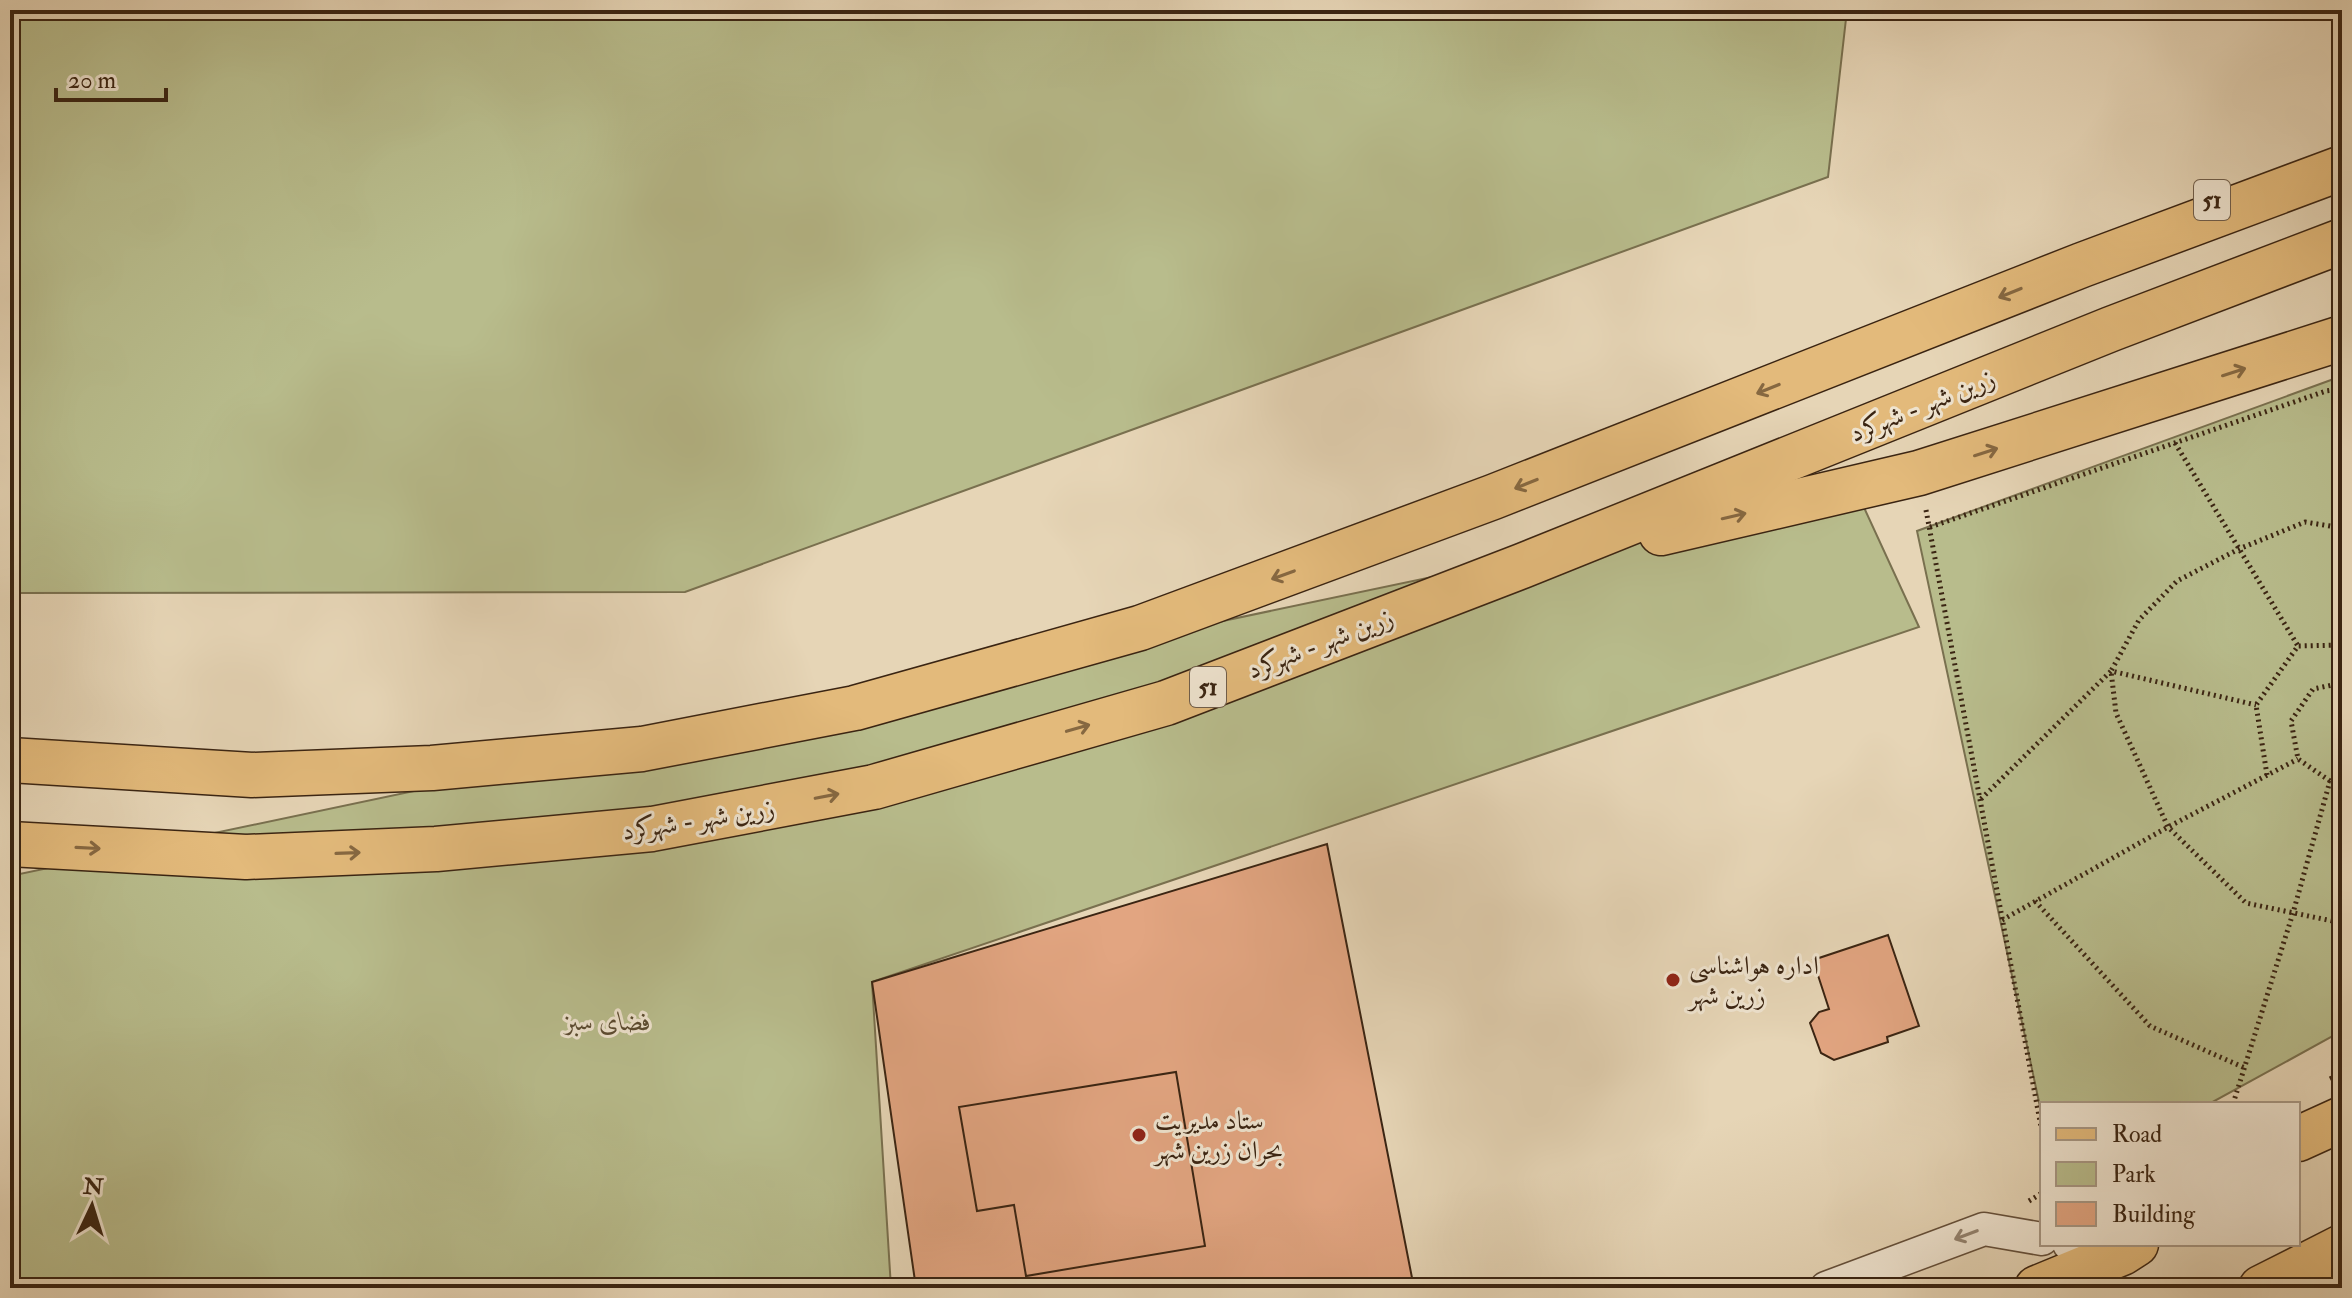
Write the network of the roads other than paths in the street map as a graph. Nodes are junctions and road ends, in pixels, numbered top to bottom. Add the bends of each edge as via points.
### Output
1 (2342, 135) edge
2 (2342, 168) edge
3 (2342, 241) edge
4 (2082, 265) junction
5 (2342, 338) edge
6 (1522, 566) junction
7 (10, 760) edge
8 (10, 844) edge
9 (2342, 1119) edge
10 (2300, 1138) edge
11 (2040, 1239) edge
12 (2093, 1246) edge
13 (2342, 1247) edge
14 (2129, 1249) edge
15 (1826, 1288) edge
16 (2037, 1288) edge
17 (2261, 1288) edge

1 - 4 main road, 51
2 - 4 main road
3 - 6 main road, زرین شهر - شهرکرد / 51
4 -> 7 main road, 51 via 1493,497 1140,628 855,708 642,749 432,768 252,775
6 -> 5 main road via 1919,473
8 -> 6 main road, زرین شهر - شهرکرد / 51 via 246,857 436,849 652,829 874,787 1166,703
9 - 10 main road
11 -> 15 street via 1984,1229
12 - 14 street
13 - 17 main road
14 - 16 main road

